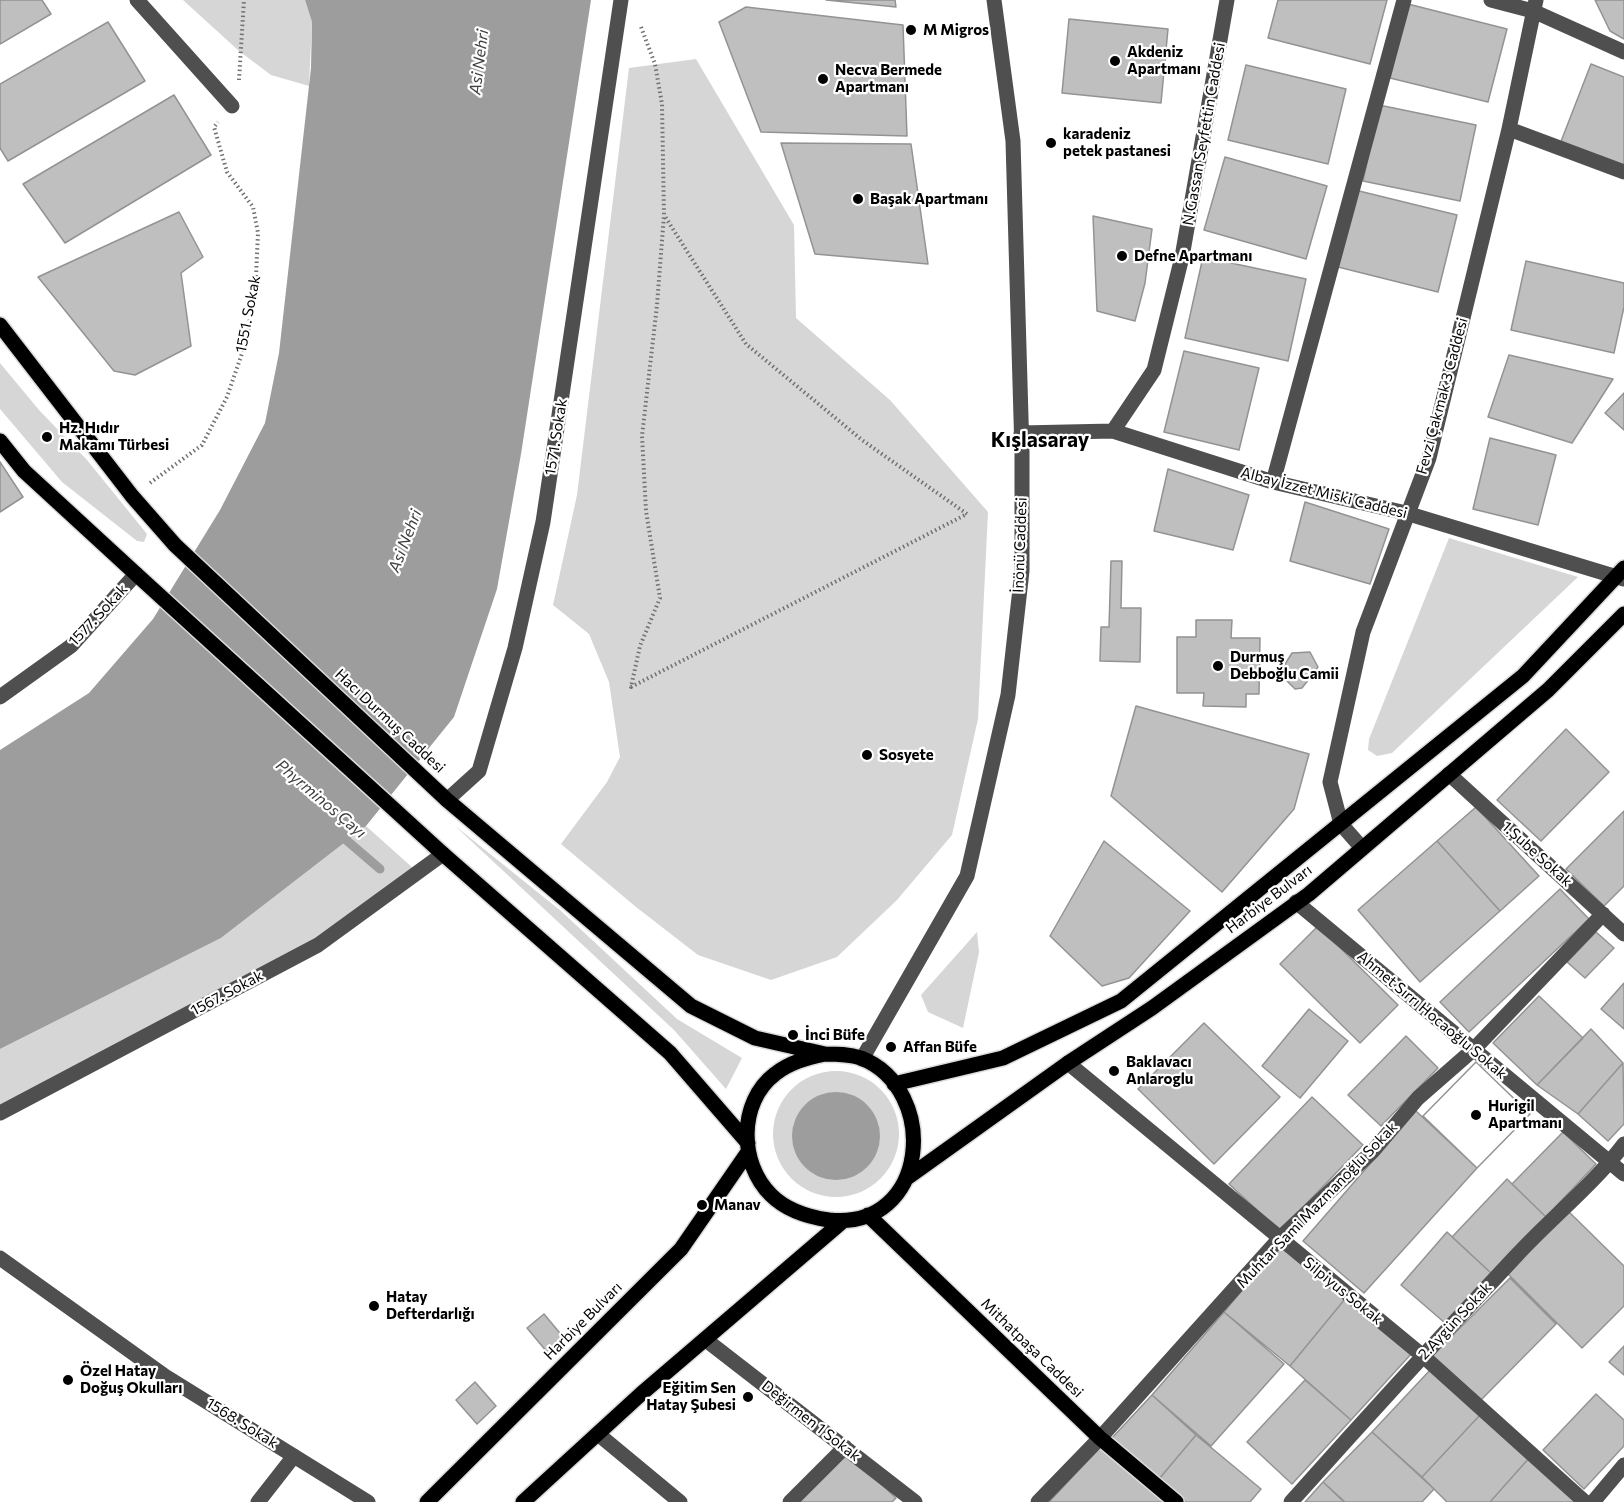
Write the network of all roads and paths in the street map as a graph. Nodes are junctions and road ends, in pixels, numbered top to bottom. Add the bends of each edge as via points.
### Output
1 (137, 0) edge
2 (244, 0) edge
3 (621, 0) edge
4 (994, 0) edge
5 (1227, 0) edge
6 (1404, 0) edge
7 (1491, 0) edge
8 (1535, 6) edge
9 (638, 21) dead end
10 (1624, 52) edge
11 (232, 106) junction
12 (1509, 129) junction
13 (1624, 172) edge
14 (664, 215) junction
15 (0, 325) edge
16 (1113, 431) junction
17 (1021, 433) junction
18 (0, 441) edge
19 (1273, 482) junction
20 (132, 496) junction
21 (1406, 513) junction
22 (136, 574) junction
23 (1621, 575) edge
24 (1624, 614) edge
25 (0, 697) edge
26 (1449, 774) junction
27 (447, 800) junction
28 (1341, 824) junction
29 (1362, 848) junction
30 (443, 854) junction
31 (1296, 902) junction
32 (1603, 914) junction
33 (1624, 934) edge
34 (1474, 1049) junction
35 (825, 1054) junction
36 (862, 1059) junction
37 (1068, 1063) junction
38 (894, 1084) junction
39 (0, 1113) edge
40 (1624, 1144) edge
41 (748, 1147) junction
42 (1610, 1162) junction
43 (1624, 1173) edge
44 (907, 1178) junction
45 (868, 1215) junction
46 (843, 1221) junction
47 (1279, 1239) junction
48 (0, 1258) edge
49 (706, 1340) junction
50 (1423, 1356) junction
51 (598, 1434) junction
52 (1100, 1438) junction
53 (845, 1447) junction
54 (294, 1456) junction
55 (1624, 1465) edge
56 (258, 1502) edge
57 (368, 1502) edge
58 (427, 1502) edge
59 (524, 1502) edge
60 (680, 1502) edge
61 (790, 1502) edge
62 (915, 1502) edge
63 (1038, 1502) edge
64 (1176, 1502) edge
65 (1291, 1502) edge
66 (1585, 1502) edge
67 (1593, 1502) edge

1 - 11 street
2 - 11 path, 1551. Sokak via 238,100
3 - 27 street, 1571. Sokak via 533,568 480,771
4 - 17 street, İnönü Caddesi via 1013,141
5 - 16 street, N.Gassan Seyfettin Caddesi via 1182,256 1154,370
6 - 19 street
7 - 8 street
8 - 10 street
8 - 12 street, Fevzi Çakmak 3 Caddesi
9 - 14 path via 655,64 662,104
11 - 20 path, 1551. Sokak via 214,127 227,172 253,207 258,233 247,339 227,397 202,445
12 - 13 street
12 - 21 street, Fevzi Çakmak 3 Caddesi via 1429,458
14 - 14 path via 746,344 862,440 968,514 631,687 640,646 660,598 646,511 642,436
15 - 20 main road, Hacı Durmuş Caddesi
16 - 17 street, Albay İzzet Miski Caddesi
16 - 19 street, Albay İzzet Miski Caddesi
17 - 36 street, İnönü Caddesi via 1022,571 1008,695 967,876
18 - 22 main road via 24,471
19 - 21 street, Albay İzzet Miski Caddesi
20 - 27 main road, Hacı Durmuş Caddesi via 175,545
21 - 23 street, Albay İzzet Miski Caddesi
21 - 28 street, Fevzi Çakmak 3 Caddesi via 1363,632 1330,782
22 - 25 street, 1577. Sokak via 71,646
22 - 30 main road
23 - 28 main road, Harbiye Bulvarı via 1523,676
24 - 26 main road, Harbiye Bulvarı via 1548,690
26 - 29 main road, Harbiye Bulvarı
26 - 32 street, 1.Şube Sokak
27 - 35 main road, Hacı Durmuş Caddesi via 691,1006 755,1038
28 - 29 street, Fevzi Çakmak 3 Caddesi
28 - 38 main road, Harbiye Bulvarı via 1121,1001 1003,1058
29 - 31 main road, Harbiye Bulvarı
30 - 39 street, 1567. Sokak via 318,945
30 - 41 main road via 670,1053
31 - 34 street, Ahmet Sırrı Hocaoğlu Sokak
31 - 37 main road, Harbiye Bulvarı via 1152,1008
32 - 33 street, 1.Şube Sokak
32 - 34 street, Muhtar Sami Mazmanoğlu Sokak
34 - 42 street, Ahmet Sırrı Hocaoğlu Sokak
34 - 47 street, Muhtar Sami Mazmanoğlu Sokak via 1418,1098 1373,1151
35 - 36 main road, Harbiye Bulvarı
35 - 41 main road, Harbiye Bulvarı via 797,1060 774,1074 756,1097 747,1123
36 - 38 main road, Harbiye Bulvarı
37 - 44 main road, Harbiye Bulvarı
37 - 47 street, Silpiyus Sokak
38 - 44 main road, Harbiye Bulvarı via 907,1106 912,1129 914,1154
40 - 42 street, 2.Aygün Sokak
41 - 46 main road, Harbiye Bulvarı via 756,1176 771,1195 792,1210
41 - 58 main road, Harbiye Bulvarı via 681,1249
42 - 43 street, Ahmet Sırrı Hocaoğlu Sokak
42 - 50 street, 2.Aygün Sokak
44 - 45 main road, Harbiye Bulvarı via 891,1202
45 - 46 main road, Harbiye Bulvarı
45 - 52 main road, Mithatpaşa Caddesi
46 - 49 main road, Harbiye Bulvarı
47 - 50 street, Silpiyus Sokak
47 - 52 street, Muhtar Sami Mazmanoğlu Sokak
48 - 54 street, 1568. Sokak via 165,1376
49 - 51 main road, Harbiye Bulvarı
49 - 53 street, Değirmen 1 Sokak
50 - 65 street, 2.Aygün Sokak
50 - 66 street, Silpiyus Sokak
51 - 59 main road, Harbiye Bulvarı
51 - 60 street
52 - 63 street, Muhtar Sami Mazmanoğlu Sokak
52 - 64 main road, Mithatpaşa Caddesi
53 - 61 street
53 - 62 street, Değirmen 1 Sokak
54 - 56 street
54 - 57 street, 1568. Sokak
55 - 67 street

